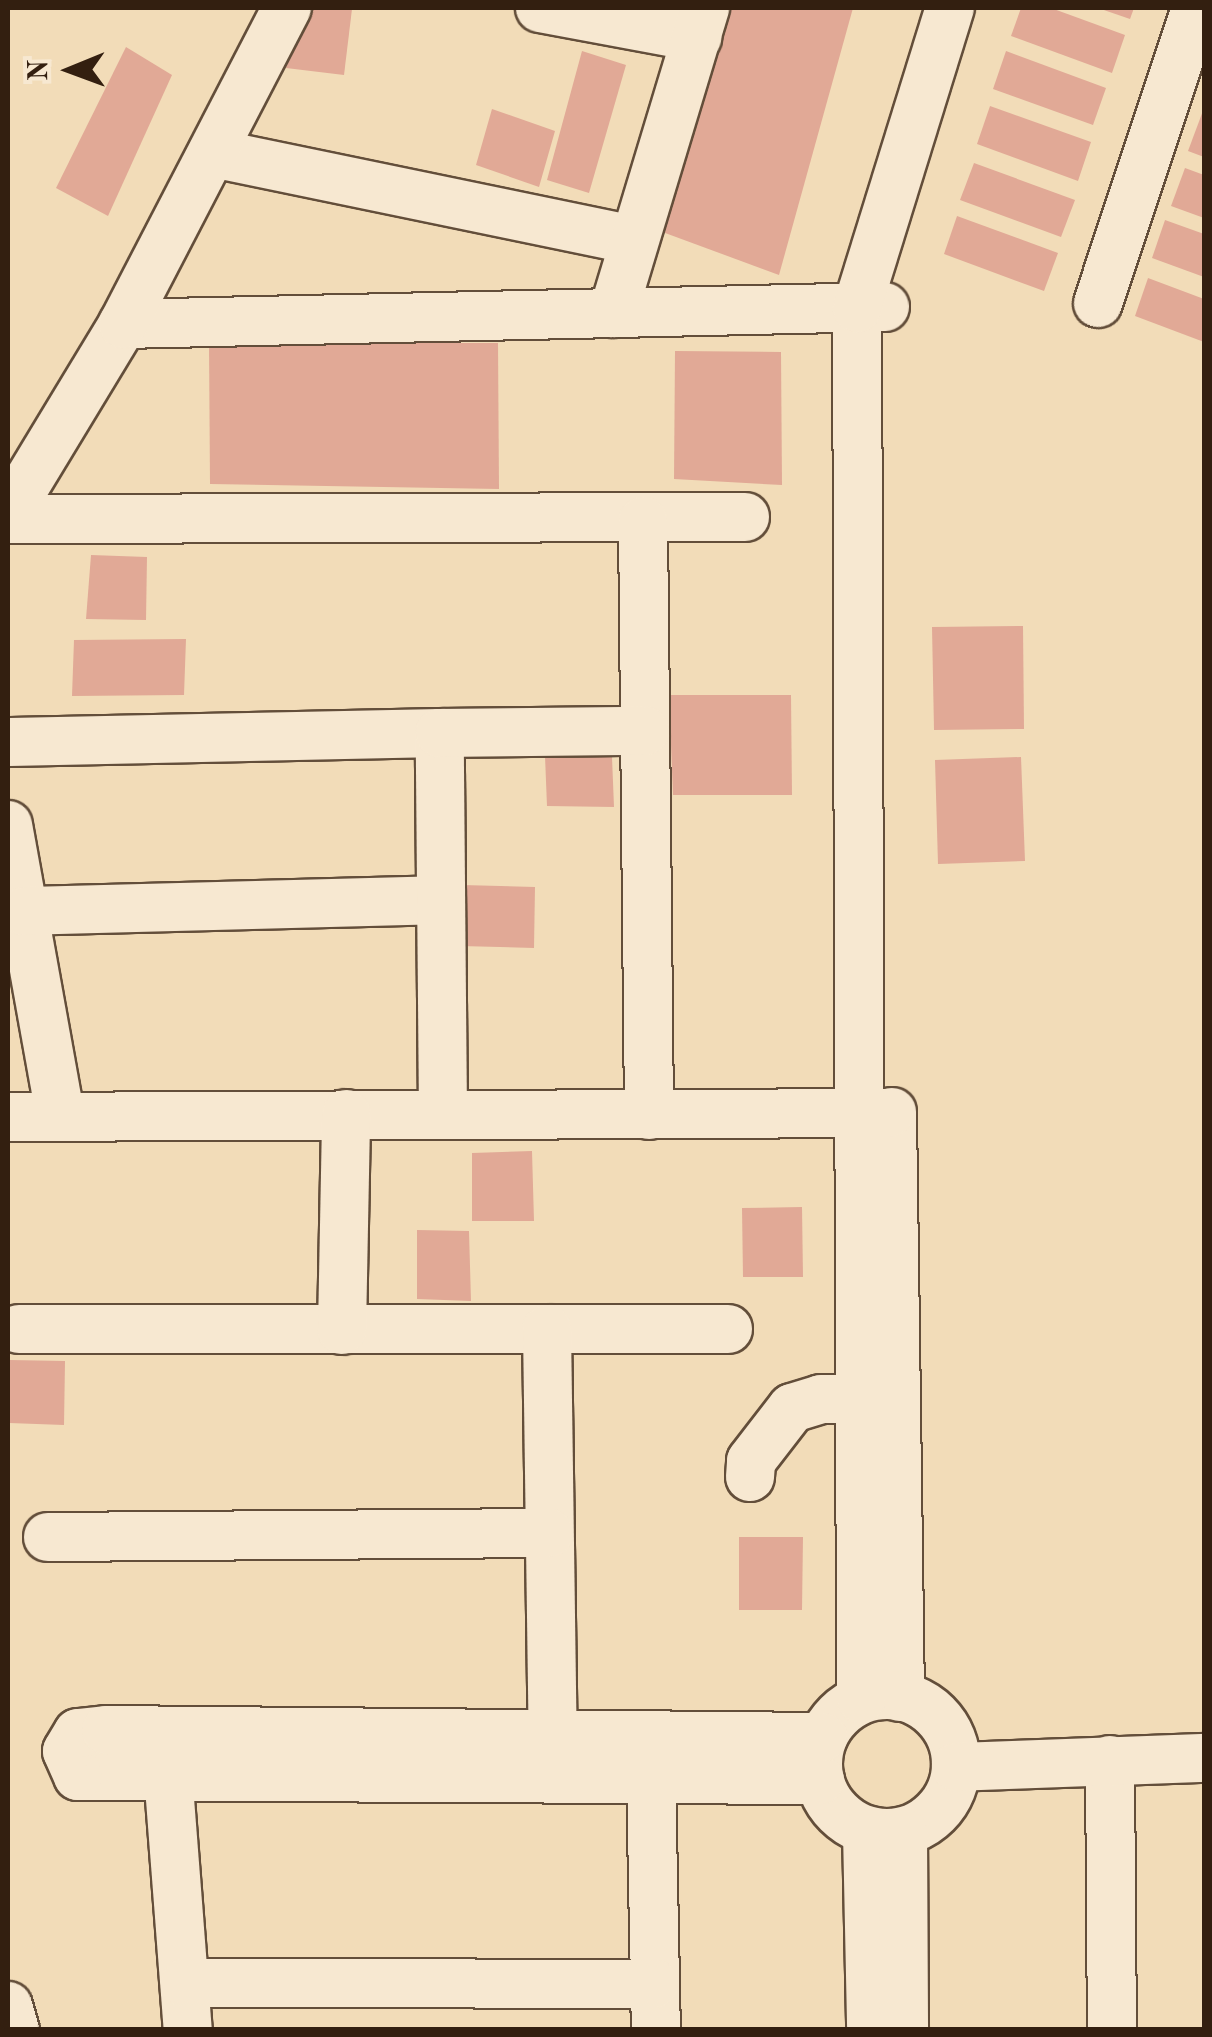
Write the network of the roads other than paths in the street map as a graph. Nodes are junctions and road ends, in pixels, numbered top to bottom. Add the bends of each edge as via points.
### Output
1 (287, 8) edge
2 (540, 8) edge
3 (950, 8) edge
4 (977, 8) edge
5 (1196, 8) edge
6 (701, 22) edge
7 (214, 152) junction
8 (634, 240) junction
9 (1098, 303) dead end
10 (871, 308) junction
11 (612, 313) junction
12 (122, 324) junction
13 (8, 516) edge
14 (745, 517) dead end
15 (643, 521) junction
16 (646, 731) junction
17 (440, 733) junction
18 (8, 742) edge
19 (8, 824) edge
20 (441, 900) junction
21 (24, 911) junction
22 (876, 1113) junction
23 (60, 1114) junction
24 (346, 1114) junction
25 (443, 1114) junction
26 (649, 1115) junction
27 (8, 1116) edge
28 (19, 1329) dead end
29 (342, 1330) junction
30 (547, 1330) junction
31 (728, 1330) dead end
32 (860, 1399) junction
33 (750, 1477) dead end
34 (549, 1534) junction
35 (48, 1536) dead end
36 (881, 1698) junction
37 (553, 1754) junction
38 (821, 1758) junction
39 (1204, 1758) edge
40 (1110, 1760) junction
41 (956, 1767) junction
42 (168, 1773) junction
43 (651, 1776) junction
44 (885, 1831) junction
45 (185, 1983) junction
46 (8, 2006) edge
47 (655, 2007) edge
48 (14, 2030) edge
49 (188, 2030) edge
50 (871, 2030) edge
51 (904, 2030) edge
52 (1112, 2030) edge

1 - 7 street
2 - 6 street
3 - 10 street
4 - 10 street
5 - 9 street
6 - 8 street
7 - 8 street
7 - 12 street
8 - 11 street
10 - 11 street
10 - 22 street
11 - 12 street
12 - 13 street
13 - 15 street
14 - 15 street
15 - 16 street
16 - 17 street
16 - 26 street
17 - 18 street
17 - 20 street
19 - 21 street
20 - 21 street
20 - 25 street
21 - 23 street
22 - 26 street
22 - 32 street
22 - 36 street
23 - 24 street
23 - 27 street
24 - 25 street
24 - 29 street
25 - 26 street
28 - 29 street
29 - 30 street
30 - 31 street
30 - 34 street
32 - 33 street via 821,1399 792,1408 752,1461
32 - 36 street
34 - 35 street
34 - 37 street
36 - 38 street
36 - 41 street via 938,1717
37 - 38 street
37 - 42 street
37 - 42 street via 106,1730 70,1740 68,1762 78,1776
37 - 43 street
38 - 43 street
38 - 44 street via 837,1812
39 - 40 street
40 - 41 street
40 - 52 street
41 - 44 street via 946,1802
42 - 45 street
43 - 47 street
44 - 50 street
44 - 51 street
45 - 47 street
45 - 49 street
46 - 48 street

